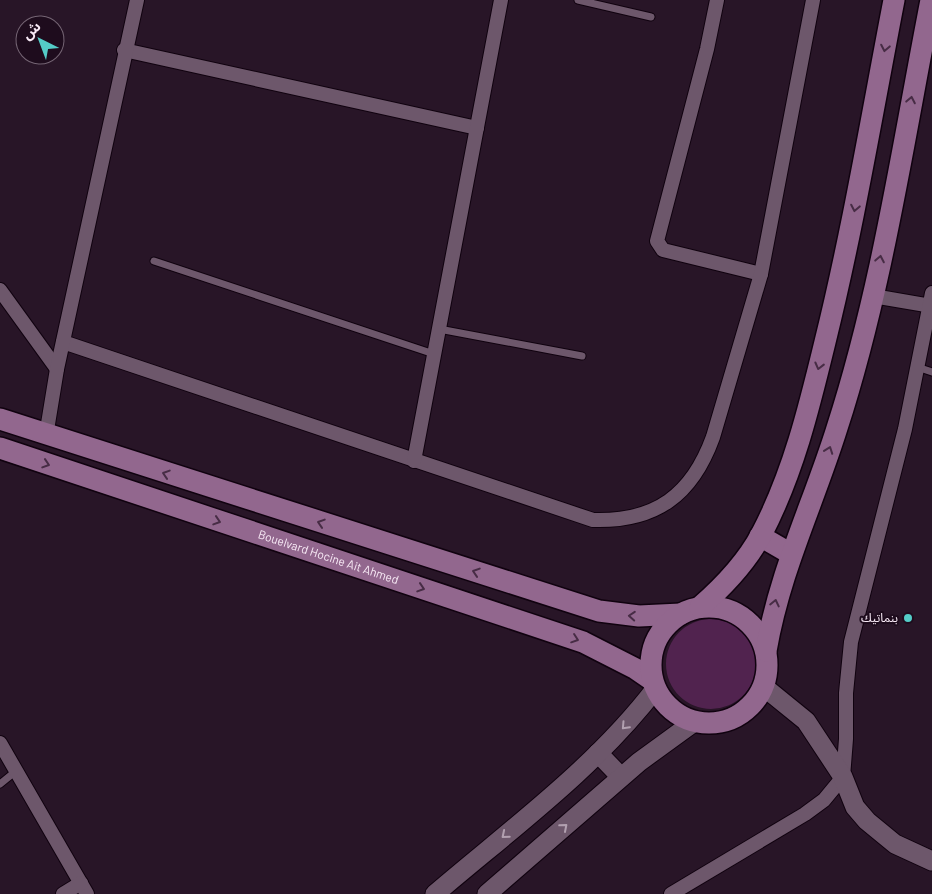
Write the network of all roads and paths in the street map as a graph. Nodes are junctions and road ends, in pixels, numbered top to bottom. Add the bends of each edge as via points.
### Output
1 (137, 0) edge
2 (501, 0) edge
3 (578, 0) edge
4 (717, 0) edge
5 (813, 0) edge
6 (894, 0) edge
7 (931, 0) edge
8 (651, 17) dead end
9 (124, 50) junction
10 (477, 128) junction
11 (154, 261) dead end
12 (761, 274) junction
13 (0, 290) edge
14 (873, 296) junction
15 (931, 301) edge
16 (439, 329) junction
17 (63, 342) junction
18 (434, 354) junction
19 (582, 356) dead end
20 (917, 367) junction
21 (57, 369) junction
22 (932, 372) edge
23 (0, 420) edge
24 (46, 436) junction
25 (0, 448) edge
26 (414, 462) junction
27 (760, 536) junction
28 (791, 554) junction
29 (691, 610) junction
30 (766, 651) junction
31 (654, 684) junction
32 (764, 686) junction
33 (694, 722) junction
34 (0, 742) edge
35 (598, 753) junction
36 (16, 771) junction
37 (621, 777) junction
38 (843, 777) junction
39 (0, 784) edge
40 (932, 861) edge
41 (84, 889) edge
42 (63, 894) edge
43 (435, 894) edge
44 (488, 894) edge
45 (671, 894) edge

1 - 9 street
2 - 10 street
3 - 8 lane
4 - 12 street via 656,241 663,250
5 - 12 street
6 -> 27 main road via 842,275 806,423
14 -> 7 main road
9 - 10 street
9 - 17 street
10 - 16 street
11 - 18 lane
12 - 26 street via 705,458 678,495 659,508 638,517 616,521 593,520
13 - 21 street
14 - 15 street
28 -> 14 main road via 837,428
15 - 20 street
16 - 18 street
16 - 19 lane
17 - 21 street
17 - 26 street
18 - 26 street
20 - 22 lane
20 - 38 street via 891,489 851,642
21 - 24 street
23 - 24 main road
29 -> 24 main road via 639,616 598,611
25 -> 31 main road, Bouelvard Hocine Ait Ahmed via 583,642 636,669
27 - 28 main road
27 - 29 main road via 734,574
30 -> 28 main road via 776,599
29 - 30 main road via 729,610 742,616 761,637
29 - 31 main road via 664,628 657,637 651,658
30 - 32 main road
31 - 33 main road via 672,711
31 -> 35 main road via 629,722
32 - 33 main road via 750,706 730,720
32 - 38 main road via 806,721
33 - 37 main road
34 - 36 street
35 - 37 main road
35 -> 43 main road
36 - 39 lane
36 - 41 street
44 -> 37 main road
38 - 40 main road via 855,807 867,821 895,844
38 - 45 street via 824,800 806,814
41 - 42 street

